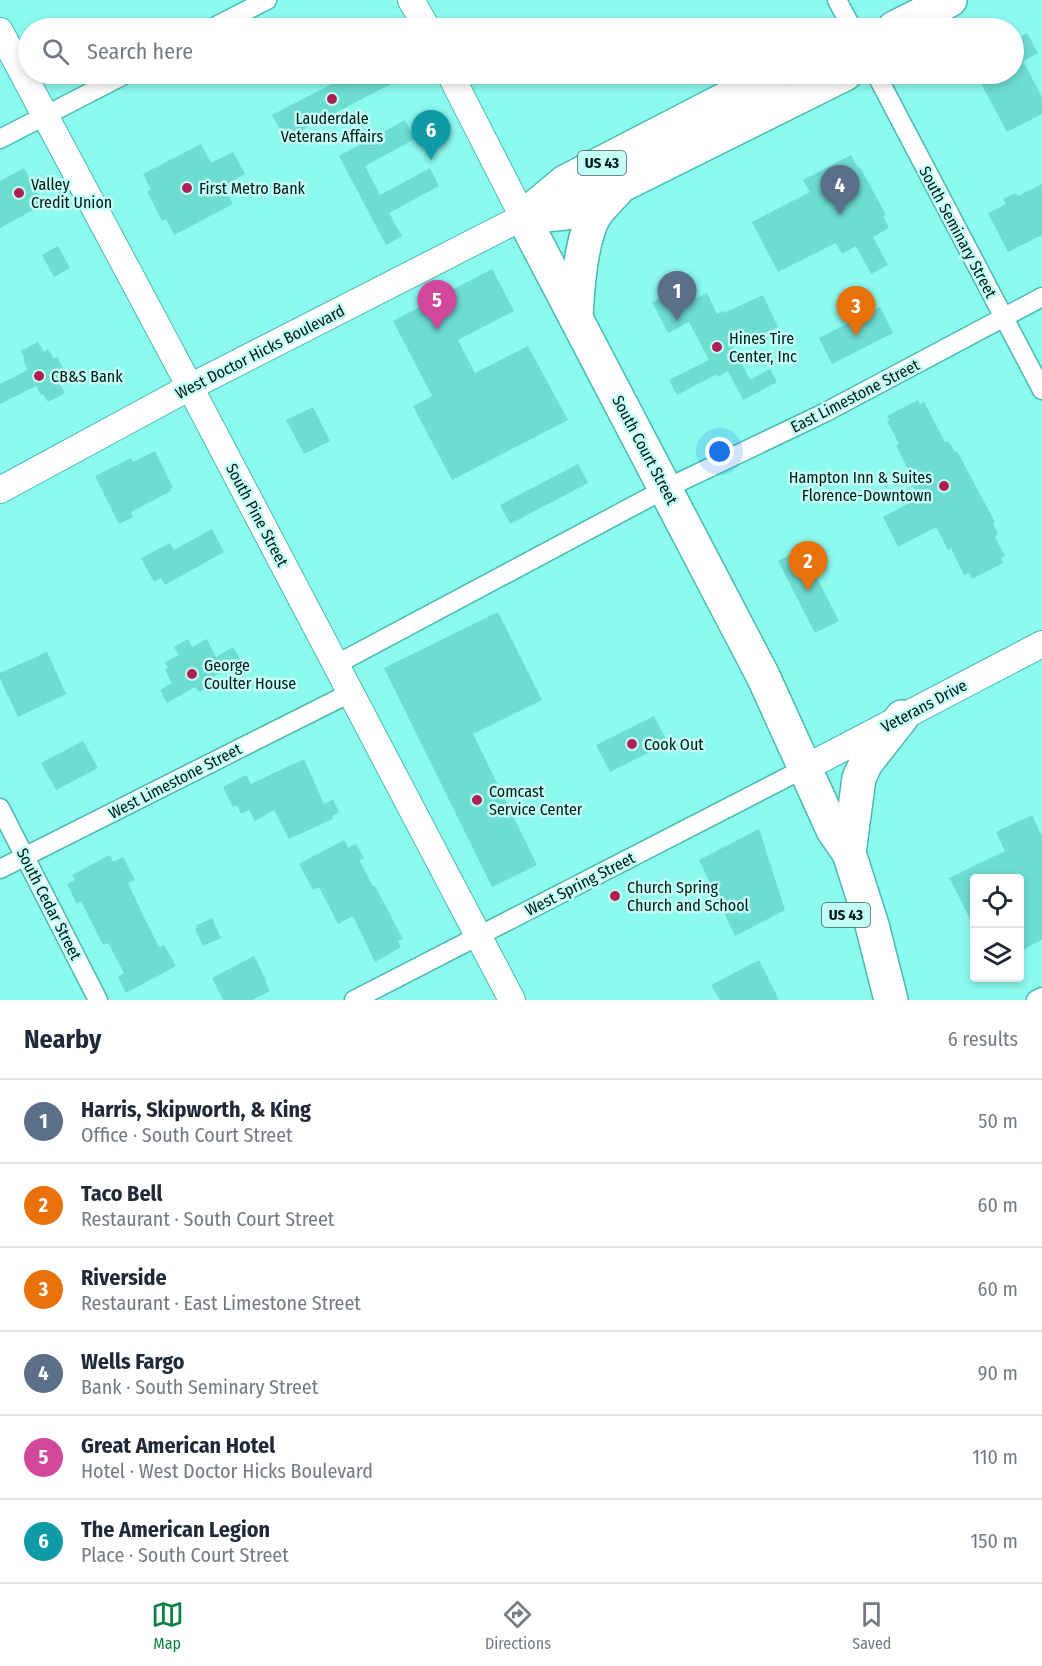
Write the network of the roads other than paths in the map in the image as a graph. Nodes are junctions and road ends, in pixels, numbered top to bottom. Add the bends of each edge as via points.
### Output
1 (267, 0) edge
2 (411, 0) edge
3 (837, 0) edge
4 (950, 0) edge
5 (232, 18) edge
6 (421, 18) edge
7 (847, 18) edge
8 (914, 18) edge
9 (0, 31) edge
10 (18, 65) edge
11 (28, 84) edge
12 (107, 84) edge
13 (455, 84) edge
14 (755, 84) edge
15 (825, 84) edge
16 (881, 84) edge
17 (45, 116) junction
18 (0, 139) edge
19 (621, 185) junction
20 (523, 217) junction
21 (1042, 297) edge
22 (576, 318) junction
23 (1003, 318) junction
24 (190, 387) junction
25 (1042, 390) edge
26 (665, 489) junction
27 (0, 490) edge
28 (1042, 644) edge
29 (335, 665) junction
30 (350, 693) junction
31 (902, 717) junction
32 (805, 768) junction
33 (0, 808) edge
34 (841, 842) junction
35 (26, 856) junction
36 (0, 869) edge
37 (478, 936) junction
38 (1042, 997) edge
39 (98, 1000) edge
40 (354, 1000) edge
41 (512, 1000) edge
42 (869, 1000) edge
43 (891, 1000) edge
44 (1036, 1000) edge

1 - 5 street
2 - 6 main road
3 - 7 street
4 - 8 highway
9 - 10 main road, South Pine Street
11 - 17 main road, South Pine Street
12 - 17 street
13 - 20 main road, South Court Street
14 - 20 highway, US 43 via 565,182
15 - 19 highway, US 43
16 - 23 street, South Seminary Street
17 - 18 street
17 - 24 main road, South Pine Street
19 - 20 highway via 566,213
19 - 22 highway, US 43 via 595,216 589,231 577,285
20 - 22 highway, South Court Street / US 43
20 - 24 main road, West Doctor Hicks Boulevard
21 - 23 street, East Limestone Street
22 - 26 highway, South Court Street / US 43
23 - 25 street, South Seminary Street
23 - 26 street, East Limestone Street via 824,413
24 - 27 main road, West Doctor Hicks Boulevard
24 - 29 main road, South Pine Street
26 - 29 street
26 - 32 highway, South Court Street / US 43 via 763,676
28 - 31 main road, Veterans Drive
29 - 30 main road, South Pine Street
30 - 35 street, West Limestone Street
30 - 37 main road, South Pine Street
31 - 32 main road, Veterans Drive
31 - 34 highway via 866,763
32 - 34 highway, South Court Street / US 43
32 - 37 street, West Spring Street
33 - 35 street, South Cedar Street
34 - 42 highway, US 43 via 829,861
34 - 43 highway, US 43 via 872,925
35 - 36 street, West Limestone Street
35 - 39 street, South Cedar Street
37 - 40 street, West Spring Street
37 - 41 main road, South Pine Street
38 - 44 street

